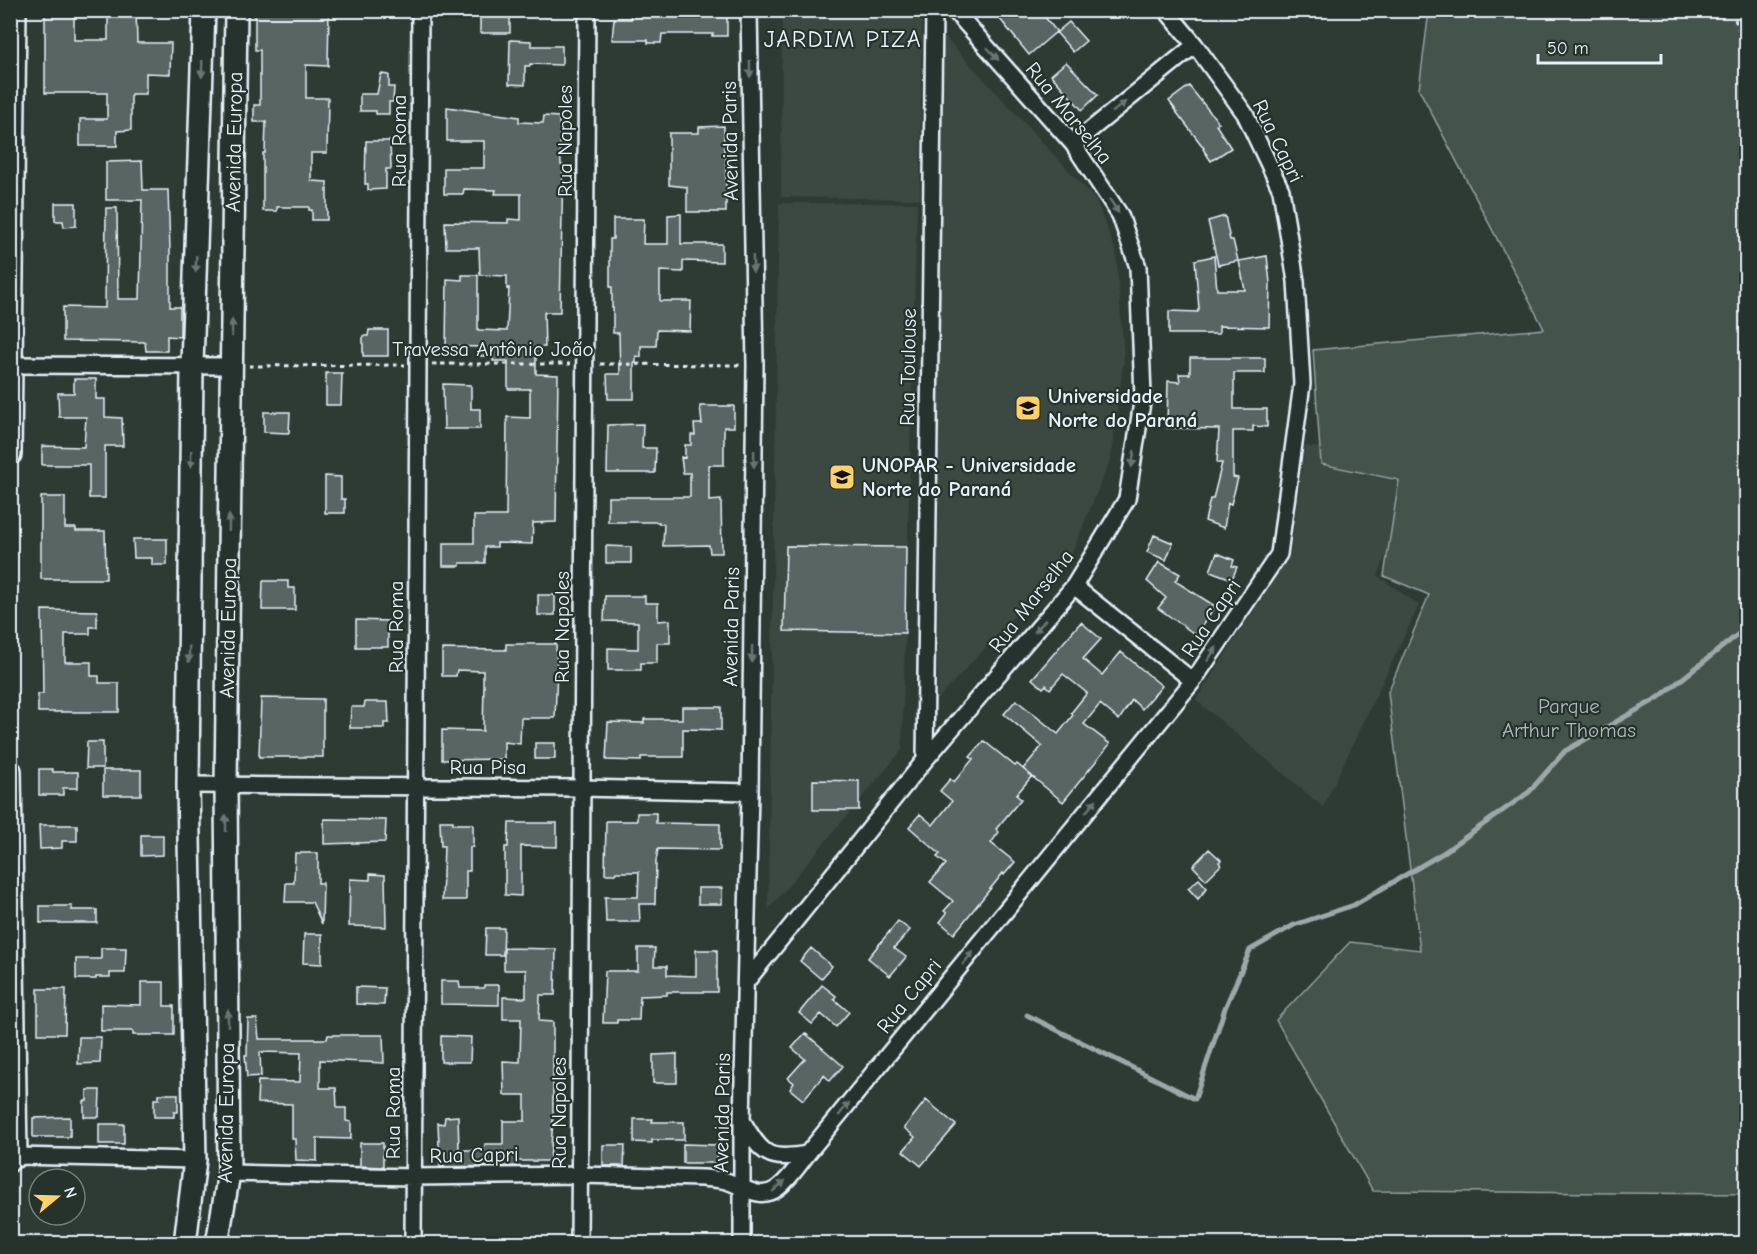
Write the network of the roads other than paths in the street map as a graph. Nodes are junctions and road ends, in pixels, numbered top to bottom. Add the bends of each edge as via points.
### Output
1 (15, 10) edge
2 (204, 10) edge
3 (236, 10) edge
4 (420, 10) edge
5 (587, 10) edge
6 (749, 10) edge
7 (934, 10) edge
8 (954, 10) edge
9 (1166, 10) edge
10 (1195, 45) junction
11 (1073, 144) junction
12 (11, 365) edge
13 (192, 365) junction
14 (231, 366) junction
15 (11, 444) edge
16 (10, 454) edge
17 (1074, 586) junction
18 (1193, 681) junction
19 (925, 760) junction
20 (10, 771) edge
21 (188, 785) junction
22 (226, 785) junction
23 (416, 787) junction
24 (582, 788) junction
25 (750, 792) junction
26 (746, 982) junction
27 (742, 1121) junction
28 (807, 1154) junction
29 (13, 1160) edge
30 (195, 1160) junction
31 (229, 1173) junction
32 (580, 1175) junction
33 (413, 1177) junction
34 (741, 1186) junction
35 (185, 1244) edge
36 (216, 1244) edge
37 (413, 1244) edge
38 (579, 1244) edge
39 (742, 1244) edge

1 - 12 main road
2 -> 13 main road, Avenida Europa
14 -> 3 main road, Avenida Europa
4 - 23 street, Rua Roma
5 - 24 street, Rua Napoles
6 -> 25 street, Avenida Paris via 755,365
7 - 19 street, Rua Toulouse
8 -> 11 street, Rua Marselha
9 - 10 street, Rua Capri
11 -> 10 street
18 -> 10 street, Rua Capri via 1279,554 1302,384 1296,281 1281,190 1245,114
11 -> 17 street, Rua Marselha via 1120,215 1138,267 1143,396 1126,499
12 - 13 street
12 - 15 main road
13 - 14 street
13 -> 21 main road, Avenida Europa
22 -> 14 main road, Avenida Europa
15 - 16 main road
17 - 18 street
17 -> 19 street, Rua Marselha
28 -> 18 street, Rua Capri
19 - 26 street, Rua Marselha
20 - 29 main road
21 - 22 street, Rua Pisa
21 - 30 main road, Avenida Europa
22 - 23 street, Rua Pisa
31 -> 22 main road, Avenida Europa
23 - 24 street, Rua Pisa
23 - 33 street, Rua Roma
24 - 25 street, Rua Pisa
24 - 32 street, Rua Napoles
25 - 26 street, Avenida Paris
26 - 27 street, Avenida Paris
27 - 28 street via 765,1152 791,1157
27 - 34 street, Avenida Paris
34 -> 28 street, Rua Capri via 760,1195 770,1193 781,1186
29 - 30 street
30 - 35 main road, Avenida Europa
31 - 33 street, Rua Capri
31 - 36 main road, Avenida Europa
32 - 33 street, Rua Capri
32 - 34 street, Rua Capri via 703,1178
32 - 38 street, Rua Napoles
33 - 37 street, Rua Roma
34 - 39 street, Avenida Paris

